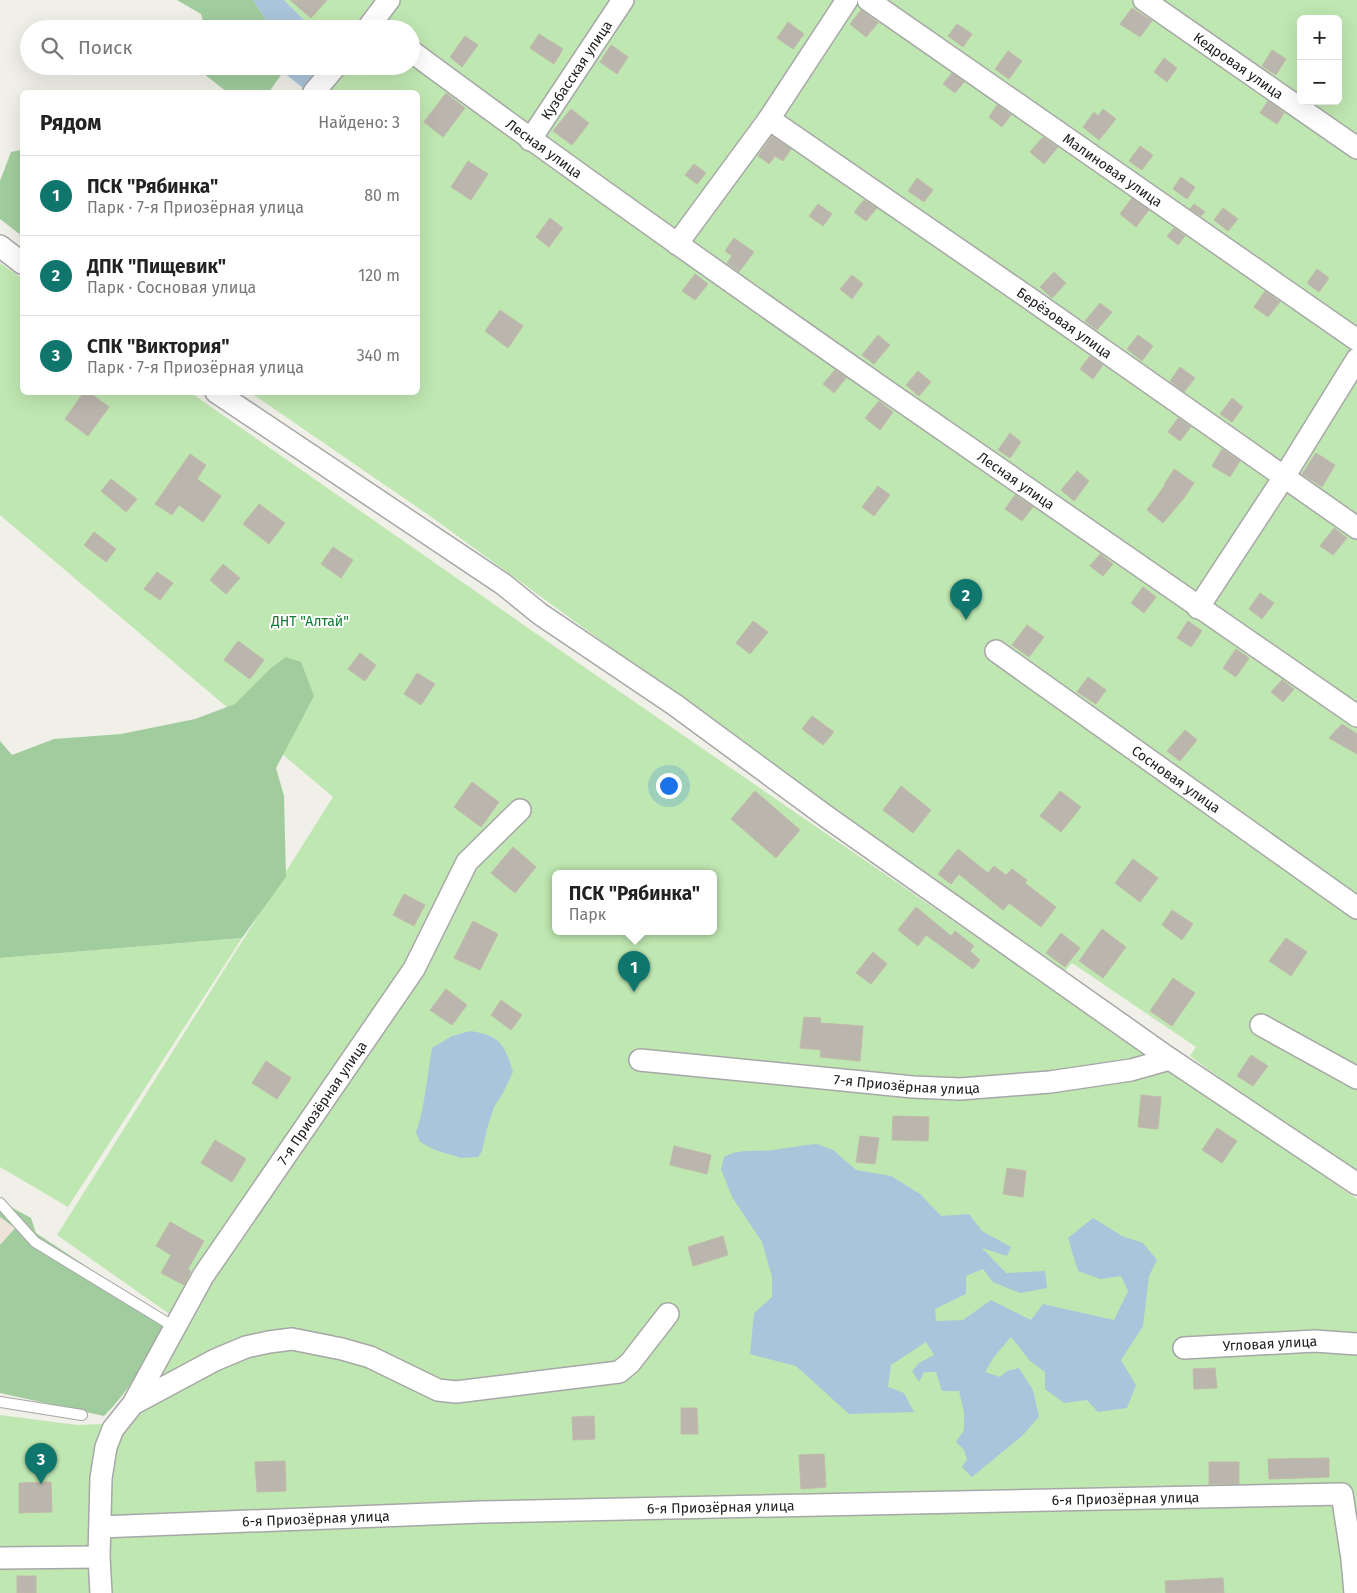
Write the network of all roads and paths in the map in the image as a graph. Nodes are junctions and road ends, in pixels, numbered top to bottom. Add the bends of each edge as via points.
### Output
1 (389, 0) edge
2 (623, 0) edge
3 (847, 0) edge
4 (868, 0) edge
5 (1144, 0) edge
6 (377, 20) edge
7 (420, 59) edge
8 (328, 75) edge
9 (316, 90) edge
10 (769, 118) junction
11 (530, 140) junction
12 (1357, 148) edge
13 (677, 244) junction
14 (0, 246) edge
15 (20, 261) edge
16 (1357, 340) edge
17 (1357, 359) edge
18 (220, 395) edge
19 (1284, 478) junction
20 (1357, 528) edge
21 (1198, 608) junction
22 (996, 651) dead end
23 (1357, 716) edge
24 (520, 810) dead end
25 (1357, 908) edge
26 (1261, 1025) dead end
27 (1170, 1059) junction
28 (640, 1060) dead end
29 (1357, 1078) edge
30 (1357, 1184) edge
31 (0, 1203) edge
32 (668, 1314) dead end
33 (176, 1328) junction
34 (1357, 1344) edge
35 (1184, 1348) dead end
36 (0, 1402) edge
37 (133, 1404) junction
38 (82, 1415) dead end
39 (100, 1527) junction
40 (99, 1557) junction
41 (0, 1558) edge
42 (101, 1593) edge
43 (1355, 1593) edge

1 - 6 street
2 - 11 street, Кузбасская улица
3 - 10 street
4 - 16 street, Малиновая улица
5 - 12 street, Кедровая улица
7 - 11 street, Лесная улица
8 - 9 street
10 - 13 street
10 - 19 street, Берёзовая улица
11 - 13 street, Лесная улица
13 - 21 street, Лесная улица
14 - 15 street
17 - 19 street
18 - 27 street via 503,584 540,614 675,705 827,818
19 - 20 street, Берёзовая улица
19 - 21 street
21 - 23 street, Лесная улица
22 - 25 street, Сосновая улица
24 - 33 street, 7-я Приозёрная улица via 467,862 414,969 203,1276
26 - 29 street
27 - 28 street, 7-я Приозёрная улица via 1131,1070 1050,1082 960,1089
27 - 30 street
31 - 33 lane via 35,1242
32 - 37 street, 7-я Приозёрная улица via 630,1363 619,1372 446,1391 370,1357 292,1339 246,1347
33 - 37 street, 7-я Приозёрная улица
34 - 35 street, Угловая улица via 1315,1341
36 - 38 lane
37 - 39 street, 7-я Приозёрная улица via 113,1429 106,1447
39 - 40 street, 7-я Приозёрная улица
39 - 43 street, 6-я Приозёрная улица via 481,1512 1342,1494
40 - 41 street
40 - 42 street, 7-я Приозёрная улица

